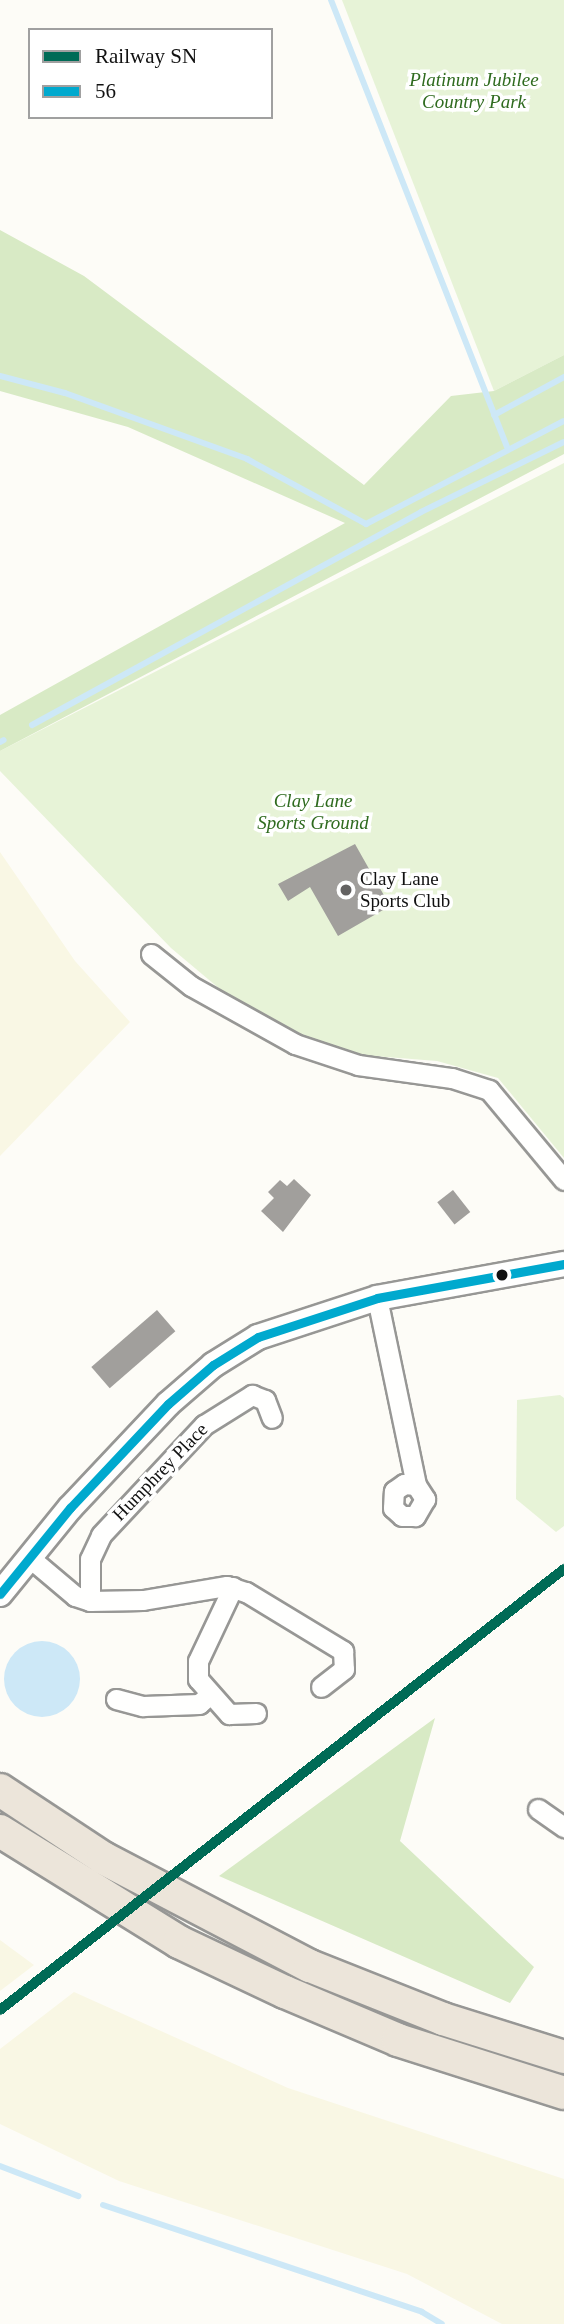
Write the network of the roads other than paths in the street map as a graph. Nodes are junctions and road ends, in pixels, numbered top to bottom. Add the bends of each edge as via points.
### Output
1 (150, 954) dead end
2 (564, 1180) edge
3 (564, 1264) edge
4 (377, 1298) junction
5 (272, 1418) dead end
6 (416, 1485) dead end
7 (30, 1558) junction
8 (233, 1587) junction
9 (0, 1594) edge
10 (90, 1601) junction
11 (321, 1687) dead end
12 (208, 1696) junction
13 (116, 1699) dead end
14 (256, 1713) dead end
15 (0, 1790) edge
16 (538, 1809) dead end
17 (564, 1827) edge
18 (0, 1831) edge
19 (564, 2057) edge
20 (564, 2093) edge

1 - 2 street via 191,986 295,1044 358,1065 470,1082 489,1090
3 - 4 street
4 - 6 street
4 - 7 street via 258,1337 212,1365 168,1404
5 - 10 street, Humphrey Place via 265,1400 252,1395 204,1425 101,1535 90,1559
7 - 9 street
7 - 10 street
8 - 10 street
8 - 11 street via 343,1651 344,1669
8 - 12 street via 221,1623 198,1661 198,1679
12 - 13 street via 199,1704 144,1706
12 - 14 street via 229,1714
15 - 19 highway via 103,1858 197,1912 334,1976
16 - 17 street
18 - 20 highway via 179,1942 398,2040

